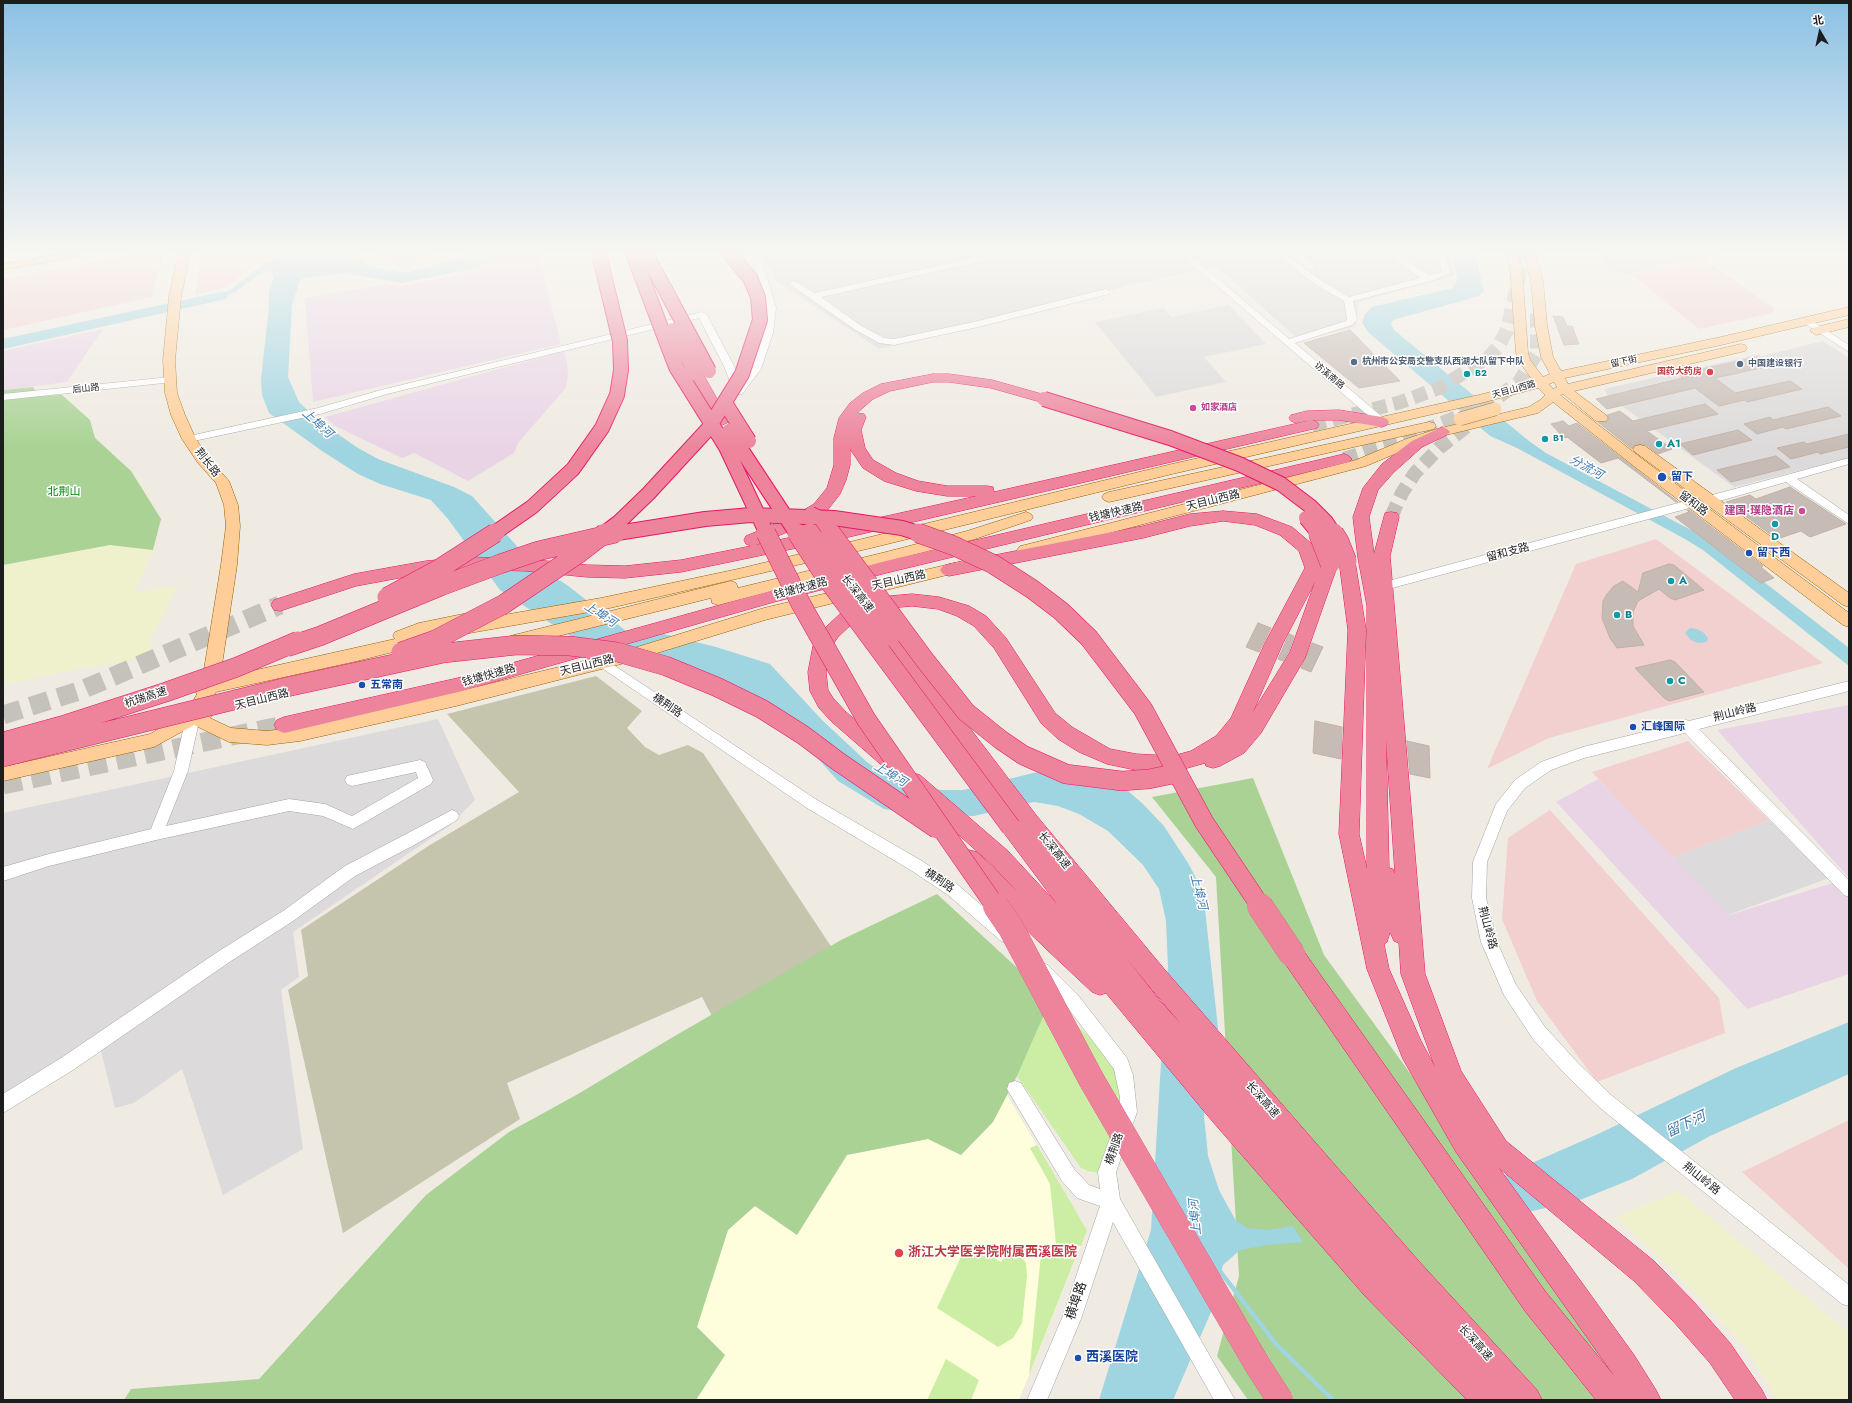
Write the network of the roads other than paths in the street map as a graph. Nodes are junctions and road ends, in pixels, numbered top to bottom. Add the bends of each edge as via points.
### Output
1 (173, 319) edge
2 (615, 319) edge
3 (658, 319) edge
4 (671, 319) edge
5 (677, 319) edge
6 (684, 319) edge
7 (704, 319) edge
8 (760, 319) edge
9 (770, 319) edge
10 (847, 319) edge
11 (996, 319) edge
12 (1261, 319) edge
13 (1352, 319) edge
14 (1520, 319) edge
15 (1541, 319) edge
16 (1813, 319) edge
17 (1807, 321) junction
18 (1849, 324) edge
19 (1820, 330) junction
20 (1288, 342) junction
21 (1849, 349) edge
22 (702, 373) junction
23 (1556, 376) junction
24 (170, 380) junction
25 (1540, 383) junction
26 (1558, 392) junction
27 (3, 397) edge
28 (1042, 402) junction
29 (724, 413) junction
30 (1382, 422) junction
31 (1464, 422) junction
32 (1312, 425) tunnel mouth
33 (1442, 432) junction
34 (189, 439) junction
35 (1344, 459) tunnel mouth
36 (1849, 461) edge
37 (1080, 478) junction
38 (1788, 478) junction
39 (947, 491) junction
40 (1709, 500) junction
41 (788, 504) junction
42 (1693, 504) junction
43 (1391, 517) tunnel mouth
44 (1849, 520) edge
45 (1339, 562) junction
46 (550, 567) junction
47 (948, 570) junction
48 (1392, 584) dead end
49 (1849, 601) edge
50 (280, 605) tunnel mouth
51 (1849, 621) edge
52 (287, 647) junction
53 (602, 663) junction
54 (1849, 686) edge
55 (210, 687) junction
56 (286, 687) junction
57 (193, 717) junction
58 (284, 725) tunnel mouth
59 (1686, 725) junction
60 (3, 734) edge
61 (3, 742) edge
62 (3, 757) edge
63 (3, 774) edge
64 (352, 780) dead end
65 (452, 816) dead end
66 (1020, 824) junction
67 (156, 834) junction
68 (1378, 852) junction
69 (3, 874) edge
70 (1849, 890) edge
71 (1379, 972) junction
72 (1413, 974) junction
73 (1151, 1019) junction
74 (1015, 1089) dead end
75 (3, 1104) edge
76 (1226, 1104) junction
77 (1111, 1201) junction
78 (1849, 1297) edge
79 (1037, 1400) edge
80 (1225, 1400) edge
81 (1280, 1400) edge
82 (1486, 1400) edge
83 (1502, 1400) edge
84 (1527, 1400) edge
85 (1615, 1400) edge
86 (1646, 1400) edge
87 (1752, 1400) edge

1 - 24 main road, 荆长路
2 - 52 highway, bridge via 620,341 621,370 617,395 602,428 573,469 532,507 439,569
3 - 81 highway, bridge via 676,367 726,447 801,604 858,706 1011,928 1091,1079
4 - 22 highway, 长深高速, bridge
5 - 22 highway, 长深高速, bridge
6 - 34 street via 384,392 320,411
7 - 9 street via 729,366 739,392 756,369 768,333
8 - 56 highway, bridge via 742,374 708,429 619,522 578,554 504,604 435,640 382,660
10 - 11 street via 882,341 894,342
12 - 20 street, 访溪南路
13 - 20 street via 1349,323
14 - 25 main road, 留和路 via 1524,360
15 - 23 main road via 1547,357
16 - 17 main road, 留下街
17 - 19 street
17 - 23 main road, 留下街
18 - 19 main road, 留下街
19 - 21 street
19 - 26 main road, 留下街
20 - 30 street, 访溪南路
22 - 29 highway, 长深高速
23 - 25 main road, 留下街
23 - 26 main road
24 - 27 street, 后山路
24 - 34 main road, 荆长路 via 178,415
25 - 26 main road, 留和路
25 - 30 main road, 天目山西路
26 - 31 main road, 天目山西路 via 1533,410 1501,413
26 - 40 main road, 留和路
26 - 42 main road, 留和路
28 - 39 highway via 983,388 946,384 902,388 870,403 860,415 853,430 857,449 868,464 890,477 916,486
28 - 45 highway, bridge via 1205,459 1262,483 1301,512
28 - 46 highway via 992,384 949,378 933,378 886,387 855,406 846,418 842,438 842,465 834,490 820,508 798,521 735,546 632,563
29 - 41 highway, 长深高速, bridge
29 - 66 highway, 长深高速, bridge via 829,582
30 - 39 highway via 1339,415 1308,416 999,486
30 - 55 main road, 天目山西路 via 1172,468 1113,484 930,520 597,600 461,628 357,655
31 - 33 main road, 天目山西路
31 - 57 main road, 天目山西路 via 1267,461 1026,517 886,557 618,620 322,685
32 - 37 highway
33 - 47 main road, 天目山西路 via 1361,463
33 - 68 highway via 1417,444 1388,468 1371,488 1361,517 1376,606
34 - 55 main road, 荆长路 via 222,481 231,505 233,526
35 - 58 highway, 钱塘快速路 via 890,566 458,685
36 - 38 street
37 - 39 highway via 984,492
37 - 46 highway via 833,535 681,566 625,572
38 - 40 street
38 - 44 street
40 - 49 main road, 留和路
41 - 45 highway, bridge via 820,518 966,712 1023,756 1066,774 1122,781 1149,780 1203,766 1237,747 1254,727 1299,653
41 - 66 highway, 长深高速, bridge via 913,666
42 - 48 street, 留和支路
42 - 51 main road, 留和路
43 - 72 highway via 1382,556
45 - 71 highway via 1357,630 1349,834
46 - 50 highway, bridge via 468,563 383,573
47 - 53 main road, 天目山西路, bridge via 764,614
47 - 73 highway, bridge via 1143,532 1190,520 1223,516 1257,520 1286,531 1306,548 1314,568 1274,643 1239,722 1223,742 1196,758 1173,764 1136,762 1107,756 1065,733 1048,718 1000,643 980,621 963,611 939,603 912,600 870,607 849,616 822,646 817,672 820,691 826,703 1000,858
52 - 61 highway, 杭瑞高速, bridge via 166,692
52 - 85 highway, bridge via 538,551 626,531 705,519 751,515 834,518 902,528 952,545 993,564 1061,611 1090,638 1143,708 1204,822 1292,954 1535,1301
53 - 57 main road, 天目山西路 via 338,725 267,738 229,735
53 - 77 street, 横荆路 via 812,804 954,890 1016,944 1071,999 1121,1064 1125,1075 1128,1112 1107,1172
54 - 59 street, 荆山岭路
55 - 57 main road, 荆长路
55 - 60 main road, 天目山西路
56 - 62 highway, 杭瑞高速, bridge
56 - 73 highway, bridge via 444,653 517,645 570,646 617,652 666,666 762,709 803,734 839,762 938,829 1052,940
57 - 63 main road, 天目山西路 via 154,740
57 - 67 street via 181,771
59 - 70 street
59 - 78 street, 荆山岭路 via 1583,752 1546,766 1520,784 1501,808 1480,862 1479,898 1489,942 1510,990 1539,1033 1572,1069 1606,1101 1699,1178
64 - 67 street via 420,766 426,780 353,823 325,810 290,805
65 - 75 street via 350,871 288,916 68,1064
66 - 73 highway, 长深高速
66 - 84 highway, 长深高速 via 1157,978 1406,1268
67 - 69 street
68 - 71 highway
68 - 72 highway
71 - 86 highway via 1412,1050 1465,1144 1620,1359
72 - 87 highway via 1452,1079 1498,1150 1644,1271 1720,1353
73 - 76 highway
74 - 77 street via 1068,1175 1083,1192
76 - 82 highway via 1375,1286
76 - 83 highway, 长深高速
77 - 79 street, 横埠路 via 1071,1319
77 - 80 street, 横荆路

